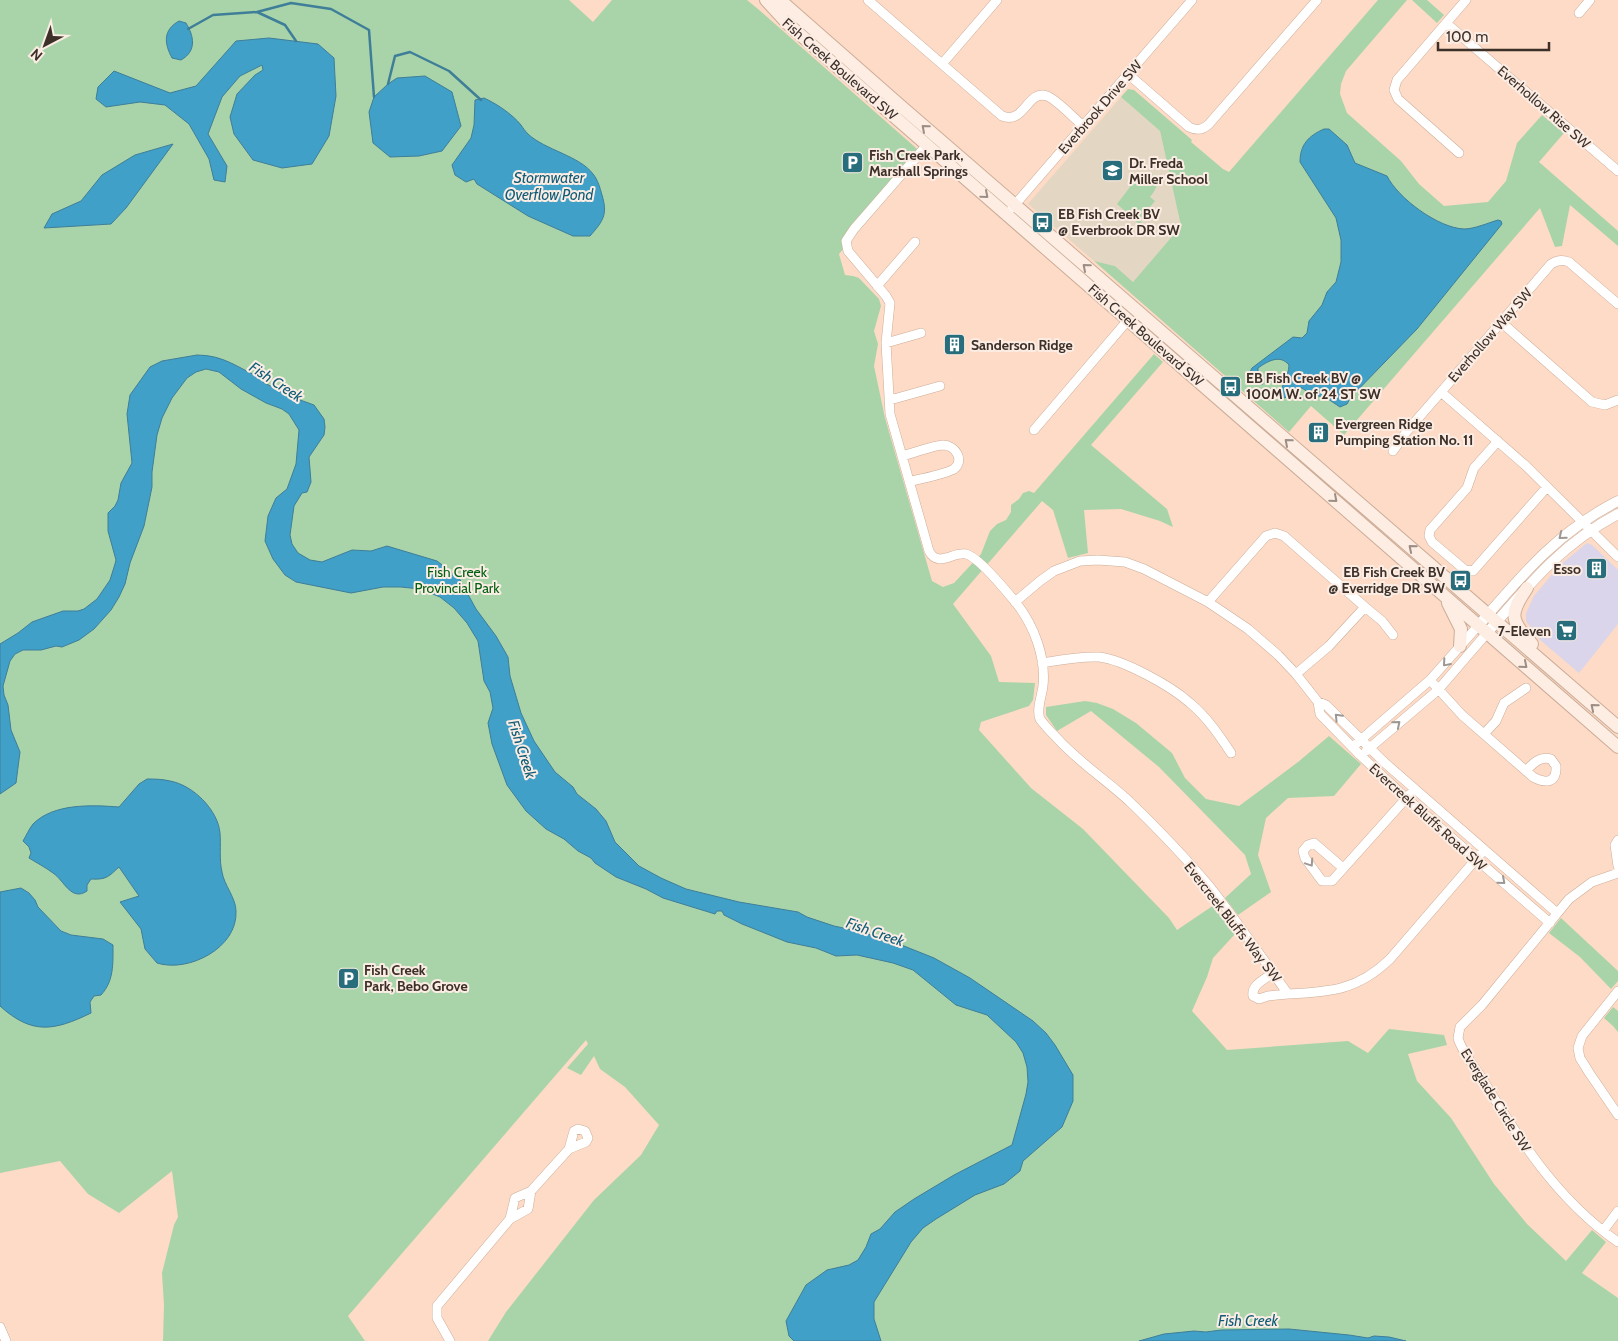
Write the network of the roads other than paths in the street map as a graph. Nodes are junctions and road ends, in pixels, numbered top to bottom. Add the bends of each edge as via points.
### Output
1 (766, 0) edge
2 (780, 0) edge
3 (997, 0) edge
4 (1192, 0) edge
5 (1317, 0) edge
6 (1466, 0) edge
7 (1590, 0) edge
8 (873, 1) edge
9 (1578, 13) dead end
10 (1446, 23) junction
11 (942, 64) junction
12 (1128, 74) junction
13 (1083, 126) junction
14 (927, 145) junction
15 (1460, 153) dead end
16 (1618, 171) edge
17 (1010, 210) junction
18 (915, 242) dead end
19 (877, 286) junction
20 (1618, 304) edge
21 (1128, 320) junction
22 (1501, 322) junction
23 (921, 333) dead end
24 (886, 342) junction
25 (940, 386) dead end
26 (1441, 392) junction
27 (890, 400) junction
28 (1618, 400) edge
29 (1246, 414) junction
30 (1034, 430) dead end
31 (1498, 441) junction
32 (1393, 451) dead end
33 (902, 456) junction
34 (909, 482) junction
35 (1547, 487) junction
36 (1618, 501) edge
37 (1618, 514) edge
38 (1581, 522) junction
39 (1590, 530) junction
40 (1618, 557) edge
41 (1527, 588) junction
42 (1445, 597) junction
43 (1015, 602) junction
44 (1208, 602) junction
45 (1366, 607) junction
46 (1493, 618) junction
47 (1482, 630) junction
48 (1393, 635) dead end
49 (1460, 646) junction
50 (1042, 663) junction
51 (1296, 674) junction
52 (1430, 680) junction
53 (1570, 686) junction
54 (1526, 688) dead end
55 (1438, 690) junction
56 (1318, 702) junction
57 (1618, 727) edge
58 (1484, 734) junction
59 (1360, 740) junction
60 (1618, 747) edge
61 (1352, 748) junction
62 (1369, 748) junction
63 (1231, 753) dead end
64 (1360, 756) junction
65 (1526, 771) dead end
66 (1414, 789) junction
67 (1406, 798) junction
68 (1618, 840) edge
69 (1484, 850) junction
70 (1476, 859) junction
71 (1618, 866) edge
72 (1343, 868) junction
73 (1618, 873) edge
74 (1557, 913) junction
75 (1550, 923) junction
76 (1273, 973) junction
77 (1618, 991) edge
78 (1288, 994) junction
79 (1618, 1115) edge
80 (570, 1149) dead end
81 (531, 1191) junction
82 (1618, 1211) edge
83 (510, 1219) junction
84 (1603, 1231) junction
85 (1618, 1242) edge
86 (0, 1328) edge
87 (6, 1341) edge
88 (450, 1341) edge

1 - 14 main road, Fish Creek Boulevard SW via 784,20
17 -> 2 main road, Fish Creek Boulevard SW
3 - 11 street
4 - 12 street, Everbrook Drive SW
5 - 12 street via 1204,128 1196,130 1189,127
6 - 10 street
7 - 9 street
8 - 11 street
10 - 15 street via 1397,80 1394,90 1398,99
10 - 16 street, Everhollow Rise SW
11 - 13 street via 1002,116 1016,116 1032,99 1044,95 1052,98
12 - 13 street, Everbrook Drive SW
13 - 17 street, Everbrook Drive SW
14 -> 17 main road, Fish Creek Boulevard SW
14 - 19 street via 846,241 848,251
17 - 21 main road, Fish Creek Boulevard SW
29 -> 17 main road, Fish Creek Boulevard SW
18 - 19 street
19 - 24 street via 890,303
20 - 22 street, Everhollow Way SW via 1572,264 1560,260 1551,264
21 - 29 main road, Fish Creek Boulevard SW
21 - 30 street
22 - 26 street, Everhollow Way SW
22 - 28 street via 1592,402 1605,405
23 - 24 street
24 - 27 street
25 - 27 street
26 - 31 street, Everhollow Way SW
26 - 32 street
27 - 33 street via 890,414
29 -> 42 main road, Fish Creek Boulevard SW
46 -> 29 main road, Fish Creek Boulevard SW
31 - 35 street, Everhollow Way SW
31 - 35 street via 1474,468 1467,488 1430,530 1428,536 1432,542 1465,570 1473,571
33 - 34 street
33 - 34 street via 942,445 950,446 958,456 957,465 951,470
34 - 43 street, Evercreek Bluffs Way SW via 930,554 942,559 969,555 982,564
35 - 38 street, Everhollow Way SW
36 - 38 street
37 - 39 street
38 - 39 street, Everhollow Way SW
38 -> 46 street via 1534,562
39 - 40 street, Everhollow Way SW
39 - 41 street via 1561,552
41 - 46 street
41 - 53 main road via 1514,610 1518,627
42 - 47 main road, Fish Creek Boulevard SW
42 - 49 main road via 1461,629
43 - 44 street, Evercreek Bluffs Road SW via 1054,571 1080,561 1098,560 1120,561 1144,569
43 - 50 street, Evercreek Bluffs Way SW via 1031,627
44 - 45 street via 1263,538 1275,533 1284,536
44 - 51 street, Evercreek Bluffs Road SW via 1254,634
45 - 48 street
45 - 51 street via 1329,646
46 - 47 street
46 - 53 main road, Fish Creek Boulevard SW
47 - 49 street
47 - 55 street
47 -> 60 main road, Fish Creek Boulevard SW
49 -> 52 street
50 - 63 street via 1099,657 1130,665 1191,703 1217,731
50 - 76 street, Evercreek Bluffs Way SW via 1043,683 1038,711 1042,721 1072,754 1129,802 1189,863
51 - 56 street, Evercreek Bluffs Road SW
52 - 55 street
52 - 59 street
57 -> 53 main road, Fish Creek Boulevard SW
54 - 58 street via 1504,703 1496,721
55 - 58 street
62 -> 55 street
59 -> 56 street, Evercreek Bluffs Road SW via 1326,705
56 - 61 street, Evercreek Bluffs Road SW via 1320,714
58 - 65 street
59 - 61 street
59 - 62 street, Evercreek Bluffs Road SW
61 - 64 street, Evercreek Bluffs Road SW
62 - 64 street
62 - 66 street, Evercreek Bluffs Road SW
64 - 67 street, Evercreek Bluffs Road SW
66 - 67 street
66 - 69 street, Evercreek Bluffs Road SW
67 - 70 street, Evercreek Bluffs Road SW
67 - 72 street
68 - 71 street via 1615,846
69 - 70 street, Evercreek Bluffs Way SW
69 - 74 street, Evercreek Bluffs Road SW
70 -> 75 street, Evercreek Bluffs Road SW
70 - 78 street, Evercreek Bluffs Way SW via 1375,973 1347,987
72 -> 72 street via 1314,843 1303,852 1322,882 1332,880
73 - 74 street, Everglade Circle SW via 1592,882 1569,899
74 - 75 street, Everglade Circle SW
75 - 84 street, Everglade Circle SW via 1460,1027 1458,1038 1537,1164
76 - 78 street, Evercreek Bluffs Way SW
76 - 78 street via 1254,988 1253,996 1259,999
77 - 79 street via 1582,1036 1578,1048 1580,1058
80 - 81 street
81 - 83 street via 528,1209
81 - 83 street via 515,1198
82 - 84 street
83 - 88 street via 437,1306 437,1318
84 - 85 street, Everglade Circle SW
86 - 87 street

